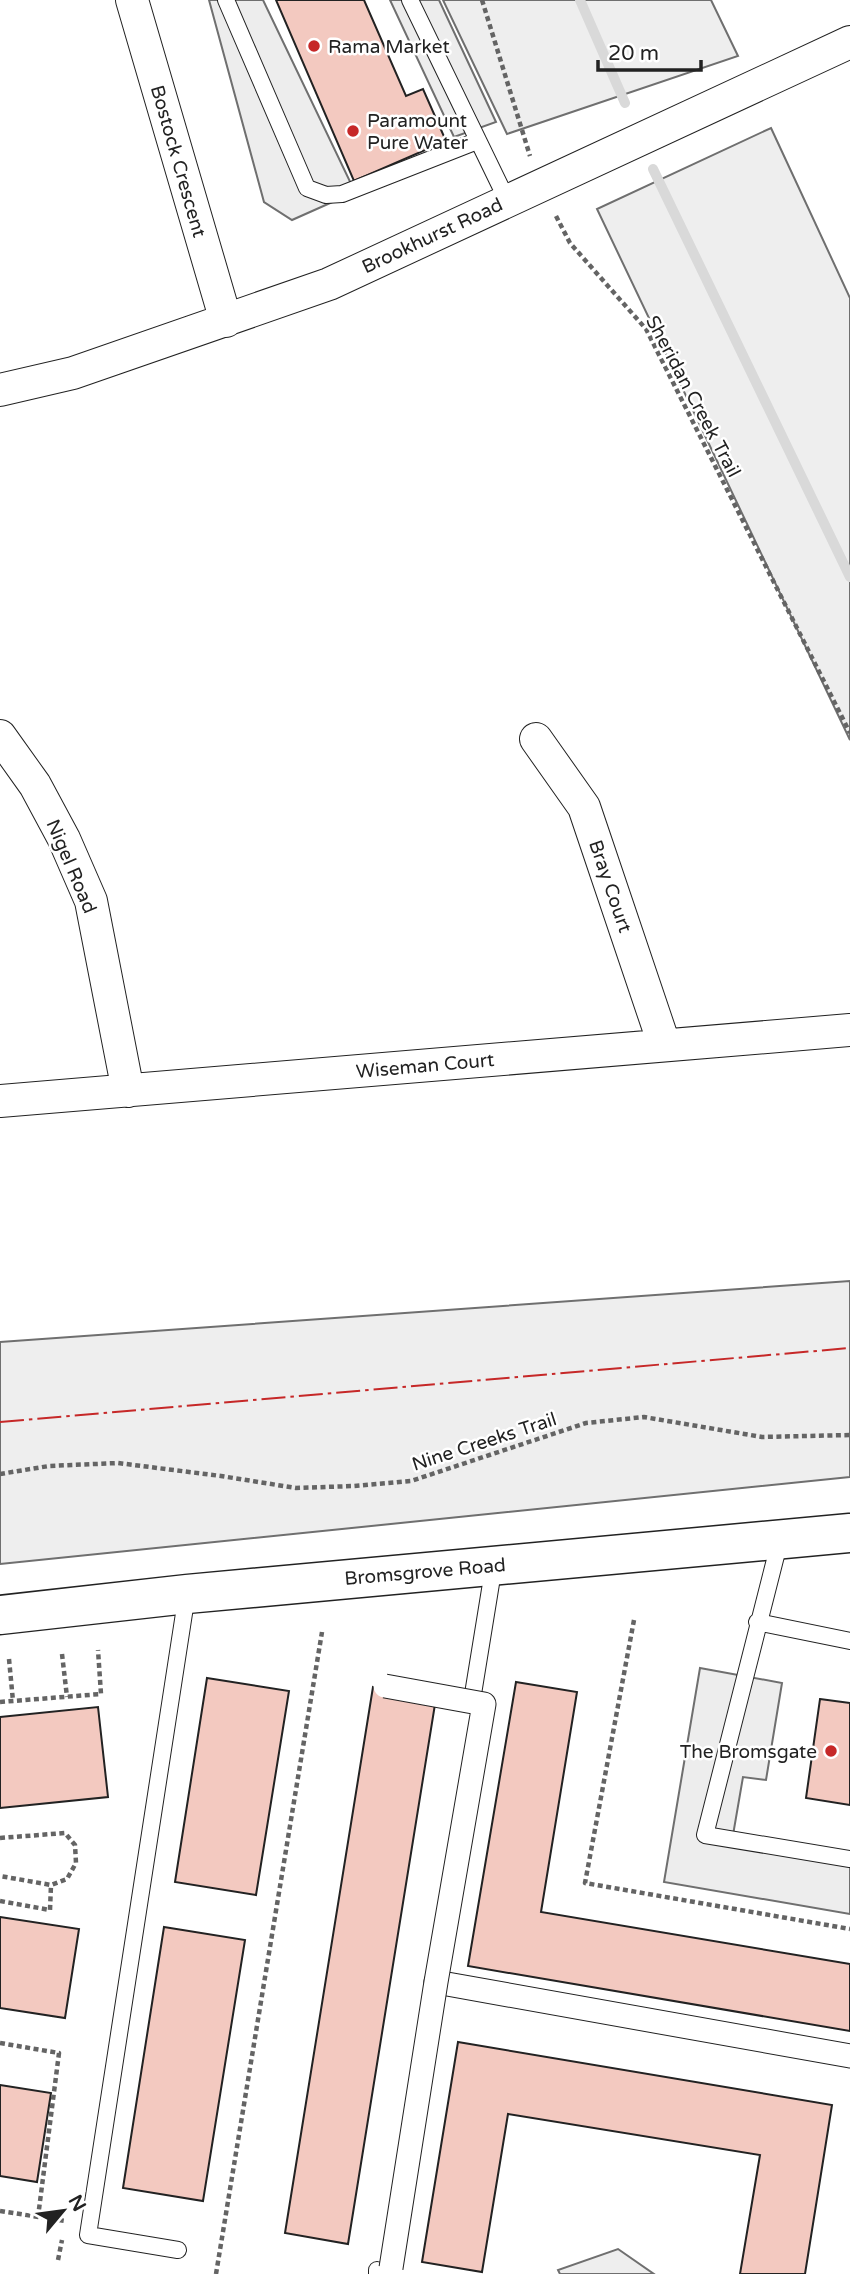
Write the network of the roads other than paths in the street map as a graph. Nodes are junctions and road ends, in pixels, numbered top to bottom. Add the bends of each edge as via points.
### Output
1 (132, 0) edge
2 (226, 0) edge
3 (410, 0) edge
4 (850, 42) edge
5 (477, 141) junction
6 (508, 200) junction
7 (226, 321) junction
8 (0, 390) edge
9 (0, 736) edge
10 (536, 739) dead end
11 (850, 1030) edge
12 (664, 1044) junction
13 (128, 1091) junction
14 (0, 1101) edge
15 (850, 1533) edge
16 (780, 1539) junction
17 (494, 1565) junction
18 (187, 1594) junction
19 (0, 1615) edge
20 (757, 1622) junction
21 (850, 1641) edge
22 (384, 1686) dead end
23 (473, 1694) dead end
24 (850, 1859) edge
25 (436, 1982) junction
26 (850, 2056) edge
27 (178, 2250) dead end
28 (382, 2271) edge

1 - 7 street, Bostock Crescent
2 - 5 lane via 307,188 326,195 342,194
3 - 5 lane
4 - 6 street, Brookhurst Road
5 - 6 lane
6 - 7 street, Brookhurst Road via 329,284
7 - 8 street, Brookhurst Road via 73,373
9 - 13 street, Nigel Road via 35,785 91,901
10 - 12 street, Bray Court via 584,807
11 - 12 street, Wiseman Court
12 - 13 street, Wiseman Court
13 - 14 street, Wiseman Court
15 - 16 street, Bromsgrove Road
16 - 17 street, Bromsgrove Road
16 - 20 lane
17 - 18 street, Bromsgrove Road
17 - 23 lane
18 - 19 street, Bromsgrove Road
18 - 27 lane via 88,2235
20 - 21 lane
20 - 24 lane via 705,1835
22 - 25 street, bridge via 484,1704
25 - 26 street
25 - 28 street, bridge

